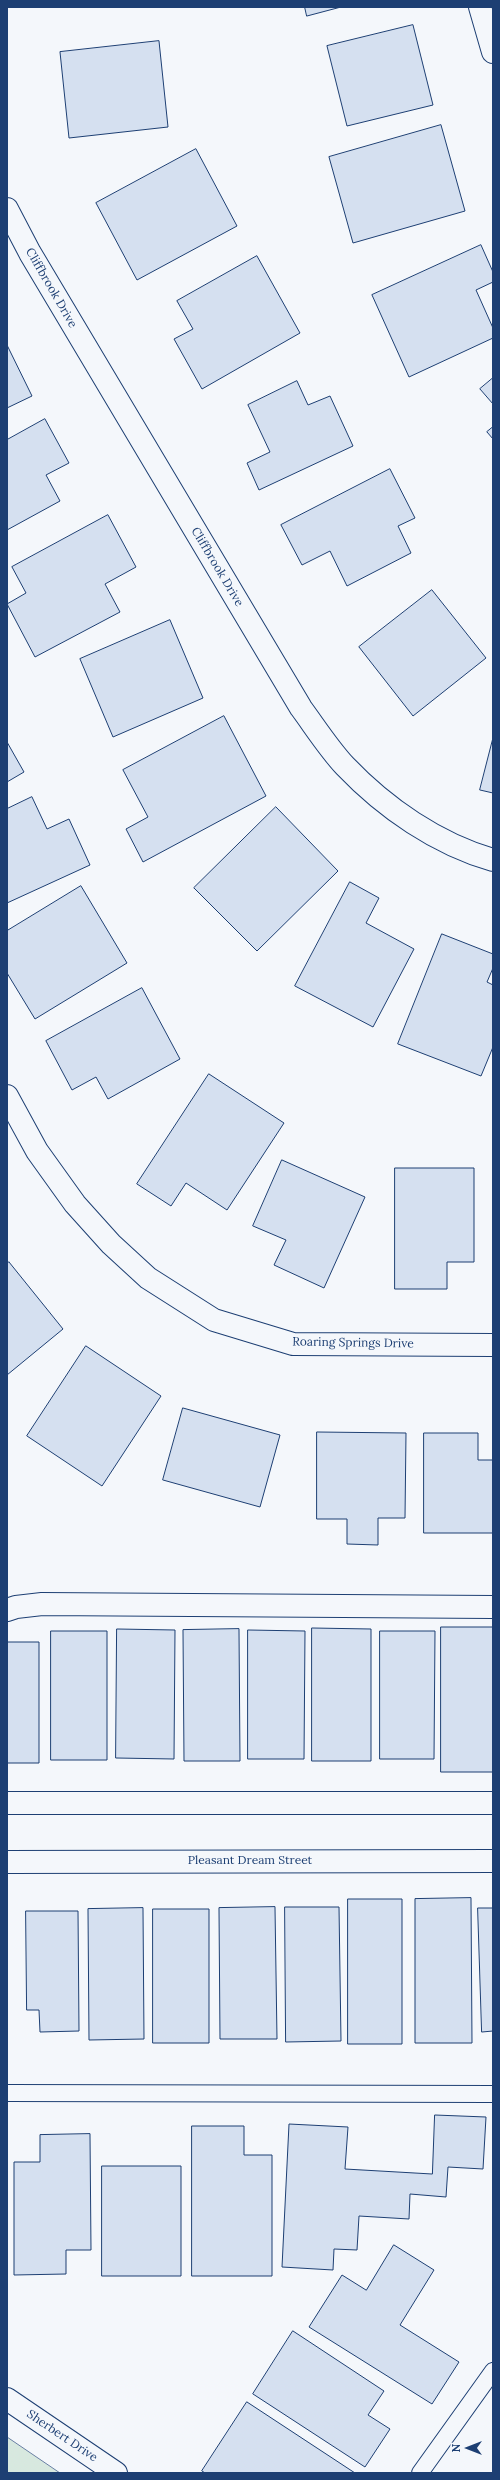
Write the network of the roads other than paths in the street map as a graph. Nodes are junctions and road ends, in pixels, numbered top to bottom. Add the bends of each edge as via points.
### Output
1 (480, 7) edge
2 (493, 52) edge
3 (7, 209) edge
4 (493, 860) edge
5 (7, 1096) edge
6 (493, 1345) edge
7 (493, 1607) edge
8 (7, 1610) edge
9 (7, 1803) edge
10 (493, 1803) edge
11 (493, 1861) edge
12 (7, 1862) edge
13 (7, 2093) edge
14 (493, 2094) edge
15 (493, 2371) edge
16 (7, 2398) edge
17 (116, 2473) edge
18 (420, 2473) edge

1 - 2 street
3 - 4 street, Cliffbrook Drive via 34,260 301,708 345,766 381,798 435,838
5 - 6 street, Roaring Springs Drive via 37,1151 75,1204 111,1244 148,1278 214,1320 293,1344
7 - 8 street via 42,1604
9 - 10 street
11 - 12 street, Pleasant Dream Street
13 - 14 lane
15 - 18 lane
16 - 17 street, Sherbert Drive

